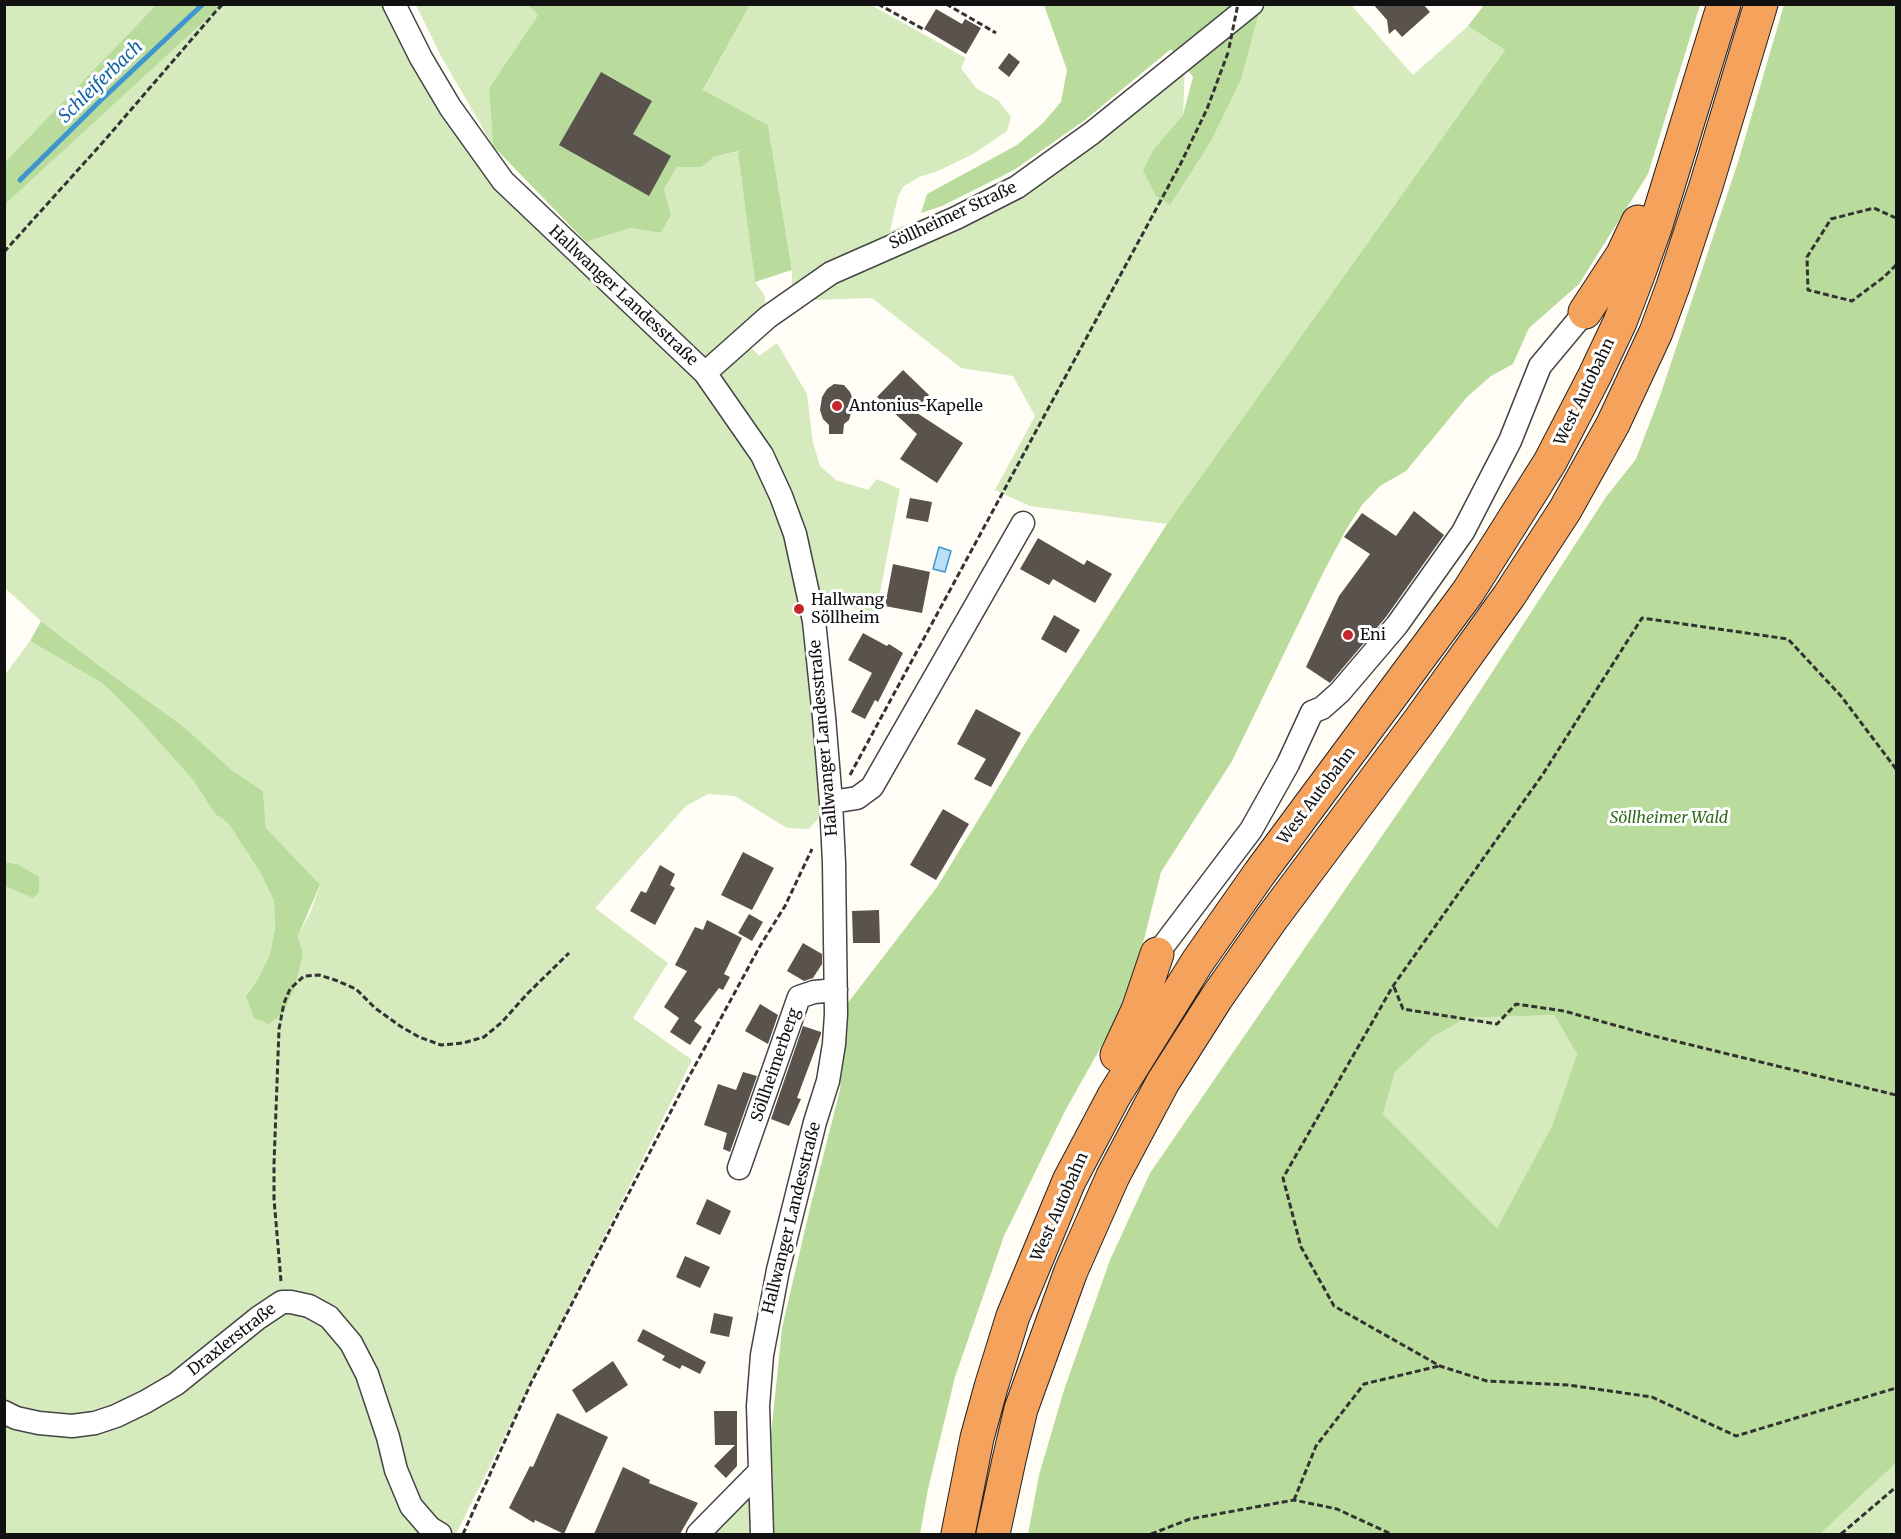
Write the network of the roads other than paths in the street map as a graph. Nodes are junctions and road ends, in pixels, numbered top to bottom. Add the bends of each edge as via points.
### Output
1 (394, 4) edge
2 (1252, 4) edge
3 (1724, 4) edge
4 (1761, 4) edge
5 (1678, 154) junction
6 (1585, 312) joint
7 (705, 373) junction
8 (1023, 523) dead end
9 (831, 802) junction
10 (1157, 954) joint
11 (836, 990) junction
12 (1114, 1096) junction
13 (739, 1168) dead end
14 (4, 1413) edge
15 (759, 1472) junction
16 (440, 1534) edge
17 (698, 1534) edge
18 (762, 1534) edge
19 (958, 1534) edge
20 (993, 1534) edge

1 - 7 street, Hallwanger Landesstraße via 450,107 503,181
2 - 7 street, Söllheimer Straße via 1092,133 1017,187 831,273 768,317
3 - 5 highway, West Autobahn
4 - 20 highway via 1692,231 1635,379 1565,510 1509,596 1279,909 1163,1082 1113,1176 1071,1271 1021,1409
5 - 6 highway via 1652,186 1623,254
5 - 12 highway, West Autobahn via 1620,322 1550,462 1468,592 1198,961
6 - 10 street via 1540,366 1510,441 1463,532 1390,634 1340,692 1312,712 1251,830
7 - 9 street, Hallwanger Landesstraße via 762,455 795,534 814,621
8 - 9 street via 872,787 857,798
9 - 11 street, Hallwanger Landesstraße
10 - 12 highway via 1132,1025 1113,1063
11 - 13 street, Söllheimerberg via 799,997
11 - 15 street, Hallwanger Landesstraße via 828,1081 767,1320 759,1388
12 - 19 highway, West Autobahn via 1069,1181 1013,1316 977,1438
14 - 16 street, Draxlerstraße via 39,1423 72,1426 116,1416 176,1384 282,1302 309,1306 329,1317 351,1343 368,1374 396,1470 411,1506
15 - 17 street
15 - 18 street, Hallwanger Landesstraße

